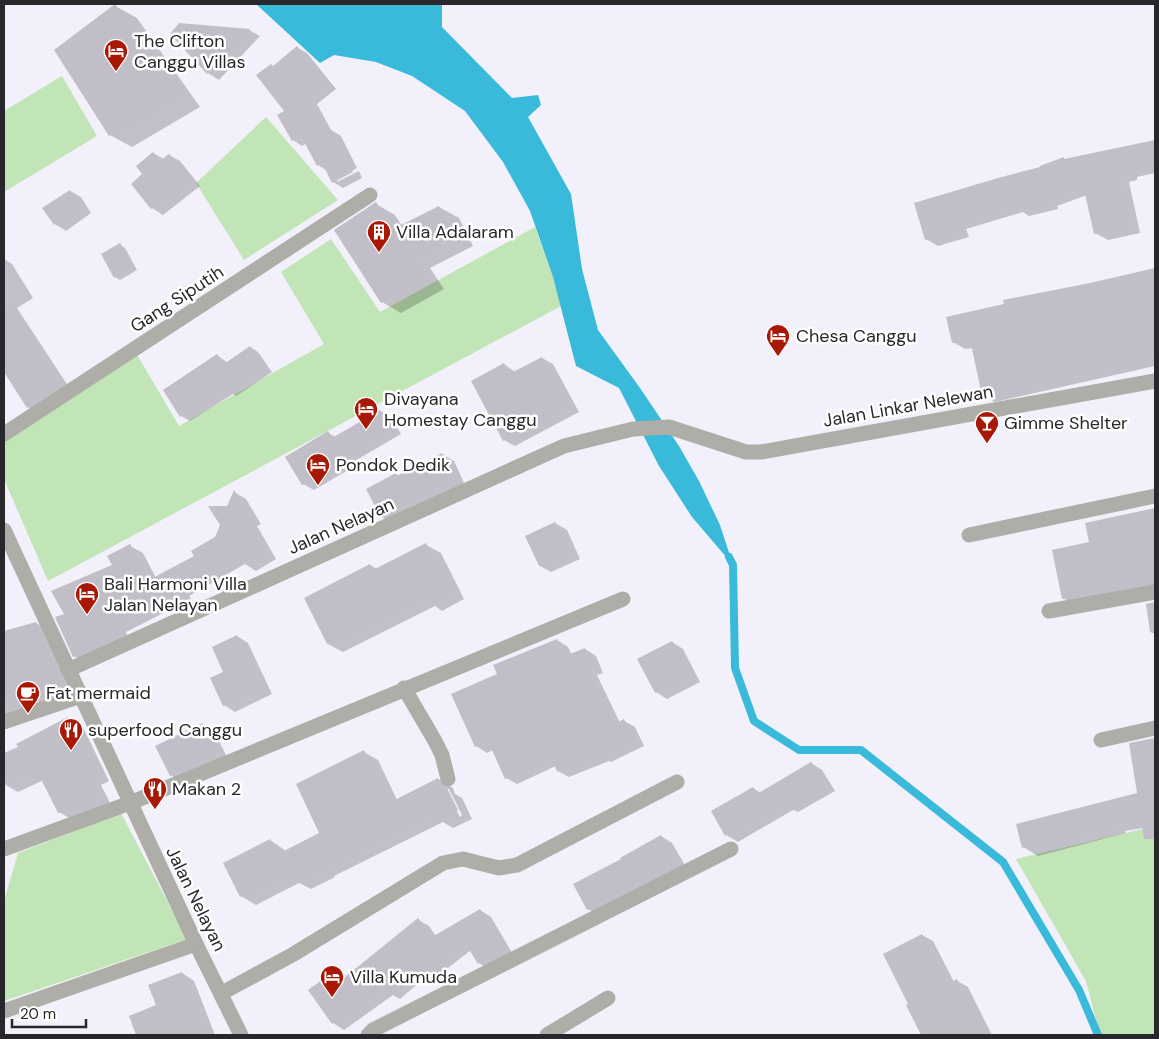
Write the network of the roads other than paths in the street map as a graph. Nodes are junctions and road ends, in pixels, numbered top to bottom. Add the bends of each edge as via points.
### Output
1 (370, 195) dead end
2 (1155, 381) edge
3 (669, 427) joint
4 (4, 434) edge
5 (1155, 496) edge
6 (4, 530) edge
7 (969, 535) dead end
8 (7, 545) edge
9 (1155, 592) edge
10 (623, 599) dead end
11 (1050, 611) dead end
12 (68, 670) junction
13 (404, 688) junction
14 (81, 696) junction
15 (4, 722) edge
16 (1155, 728) edge
17 (1100, 740) dead end
18 (448, 779) dead end
19 (677, 782) dead end
20 (130, 803) junction
21 (4, 849) edge
22 (730, 849) dead end
23 (196, 944) junction
24 (222, 993) junction
25 (608, 998) dead end
26 (4, 1011) edge
27 (241, 1035) edge
28 (368, 1035) edge
29 (547, 1035) edge

1 - 4 street, Gang Siputih
2 - 3 street, Jalan Linkar Nelewan via 761,452 746,452
3 - 12 street, Jalan Nelayan via 633,429 564,446
5 - 7 street
6 - 8 street, Jalan Nelayan
8 - 12 street, Jalan Nelayan via 46,618
9 - 11 street
10 - 13 street
12 - 14 street, Jalan Nelayan
13 - 18 street via 438,748
13 - 20 street
14 - 15 street
14 - 20 street, Jalan Nelayan
16 - 17 street
19 - 24 street via 518,865 499,868 463,859 443,862 292,955
20 - 21 street
20 - 23 street, Jalan Nelayan
22 - 28 street
23 - 24 street, Jalan Nelayan
23 - 26 street
24 - 27 street, Jalan Nelayan
25 - 29 street

